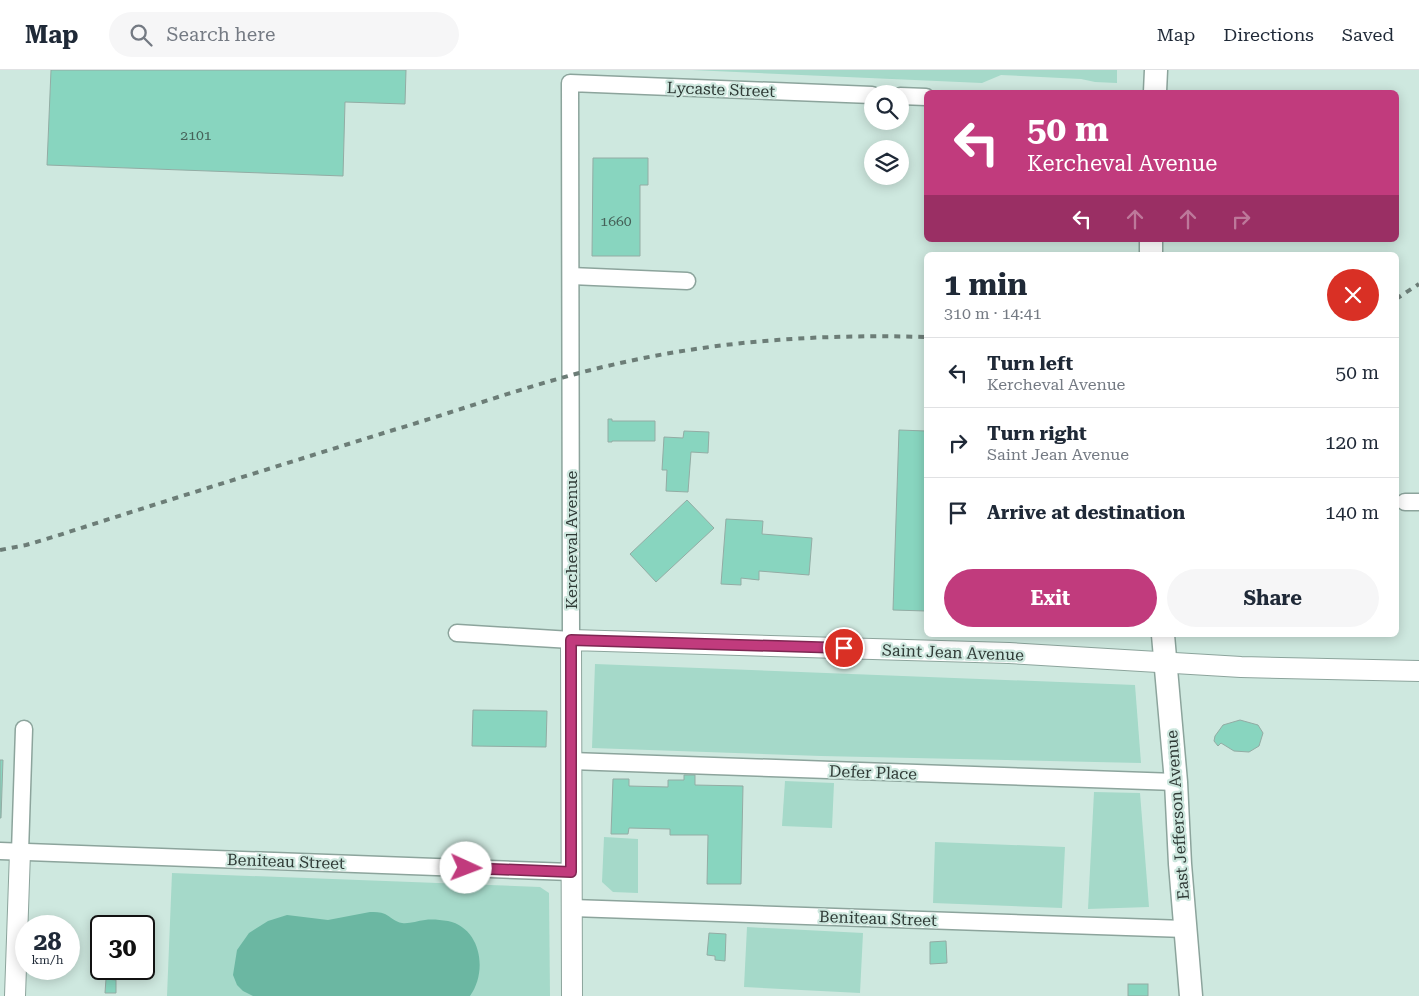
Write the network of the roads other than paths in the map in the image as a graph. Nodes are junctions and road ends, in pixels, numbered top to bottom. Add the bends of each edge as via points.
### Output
1 (1156, 70) edge
2 (570, 83) joint
3 (1155, 90) edge
4 (864, 95) edge
5 (909, 96) edge
6 (924, 97) edge
7 (571, 276) junction
8 (687, 281) dead end
9 (457, 633) dead end
10 (1163, 637) edge
11 (571, 640) junction
12 (1165, 663) junction
13 (1419, 671) edge
14 (24, 729) dead end
15 (571, 761) junction
16 (1176, 782) junction
17 (0, 851) edge
18 (20, 852) junction
19 (571, 872) junction
20 (572, 908) junction
21 (1185, 929) junction
22 (15, 996) edge
23 (572, 996) edge
24 (1191, 996) edge

1 - 3 main road
2 - 4 street, Lycaste Street
2 - 7 street, Kercheval Avenue
5 - 6 street
7 - 8 street
7 - 11 street, Kercheval Avenue
9 - 11 street, Saint Jean Avenue
10 - 12 main road, East Jefferson Avenue
11 - 12 street, Saint Jean Avenue via 1009,653
11 - 15 street, Kercheval Avenue
12 - 13 street, Saint Jean Avenue
12 - 16 main road, East Jefferson Avenue
14 - 18 street
15 - 16 street, Defer Place
15 - 19 street, Kercheval Avenue
16 - 21 main road, East Jefferson Avenue
17 - 18 street, Beniteau Street
18 - 19 street, Beniteau Street
18 - 22 street
19 - 20 street, Kercheval Avenue
20 - 21 street, Beniteau Street
20 - 23 street, Kercheval Avenue
21 - 24 main road, East Jefferson Avenue

